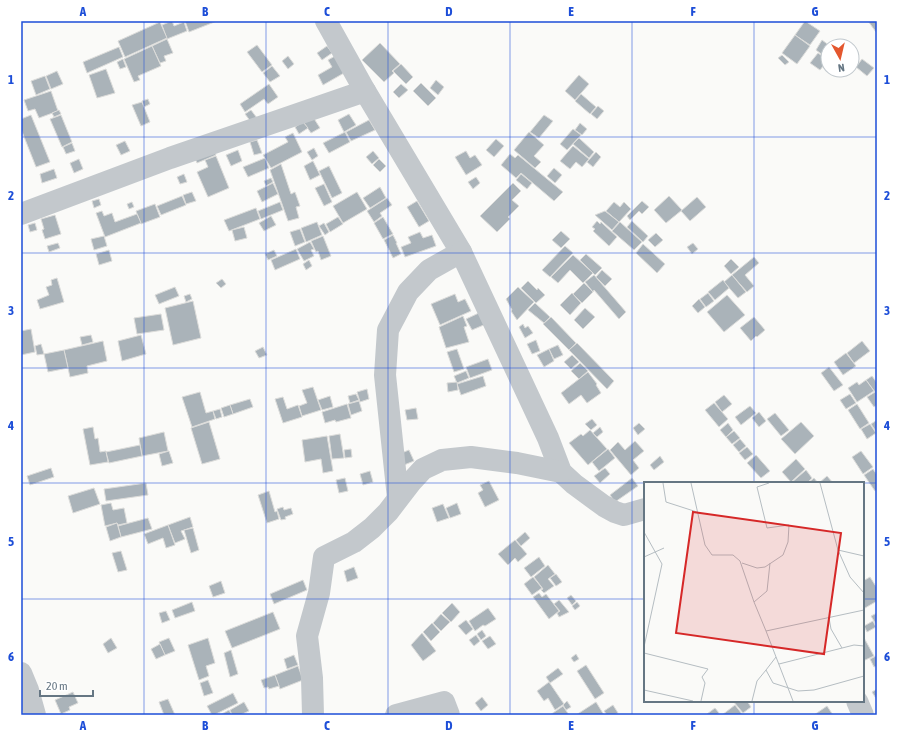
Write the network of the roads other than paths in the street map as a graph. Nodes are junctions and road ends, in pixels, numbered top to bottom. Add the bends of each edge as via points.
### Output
1 (326, 21) edge
2 (365, 91) junction
3 (21, 214) edge
4 (461, 252) junction
5 (561, 472) junction
6 (398, 498) junction
7 (644, 509) edge
8 (21, 673) edge
9 (857, 702) edge
10 (35, 715) edge
11 (313, 715) edge
12 (396, 715) edge
13 (449, 715) edge
14 (862, 715) edge

1 - 2 street
2 - 3 street via 170,158
2 - 4 street
4 - 5 street via 548,438
4 - 6 street via 430,270 408,292 388,330 386,374
5 - 6 street via 471,457 442,460 423,469
5 - 7 street via 615,512 624,515
6 - 11 street via 372,528 354,542 324,557 319,593 307,636
8 - 10 street
9 - 14 street
12 - 13 street via 444,702

